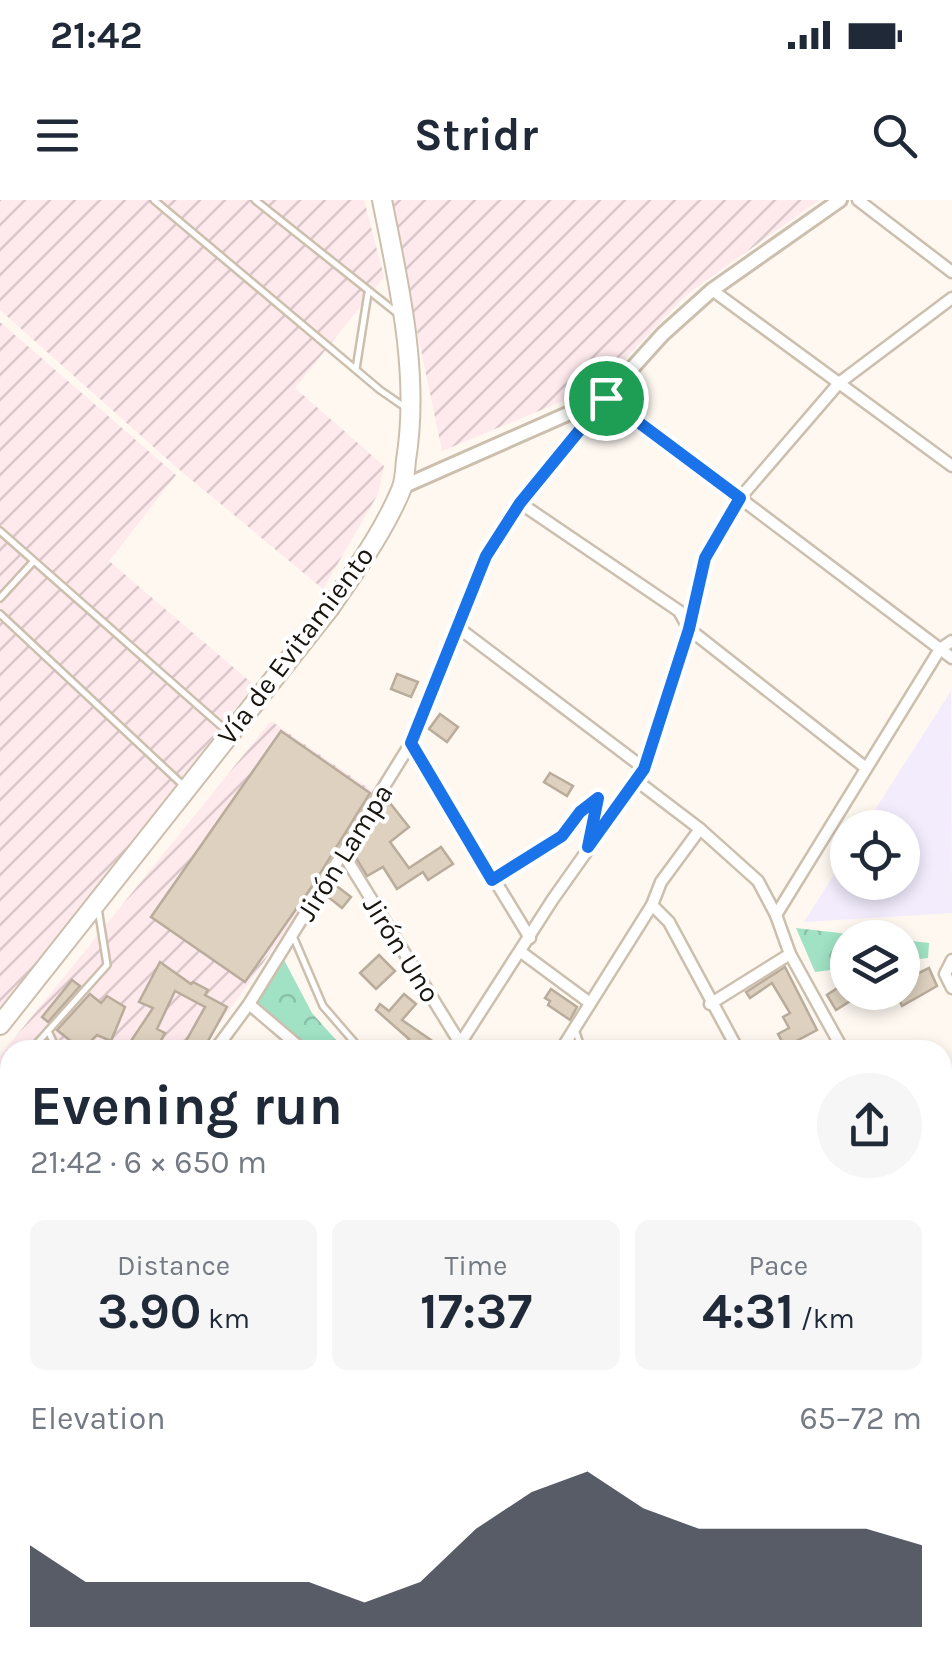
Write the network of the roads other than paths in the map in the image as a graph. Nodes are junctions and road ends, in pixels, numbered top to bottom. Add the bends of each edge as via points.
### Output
1 (154, 200) edge
2 (254, 200) edge
3 (382, 200) edge
4 (840, 200) edge
5 (858, 200) edge
6 (952, 272) edge
7 (712, 290) junction
8 (368, 293) junction
9 (952, 298) edge
10 (404, 318) junction
11 (356, 369) junction
12 (839, 383) junction
13 (606, 398) junction
14 (411, 411) junction
15 (952, 466) edge
16 (402, 487) junction
17 (740, 498) junction
18 (520, 503) junction
19 (0, 531) edge
20 (34, 562) junction
21 (0, 598) edge
22 (0, 614) edge
23 (456, 626) junction
24 (689, 629) junction
25 (952, 641) edge
26 (940, 649) junction
27 (952, 658) edge
28 (230, 734) junction
29 (411, 743) junction
30 (866, 768) junction
31 (644, 769) junction
32 (637, 781) junction
33 (187, 789) junction
34 (700, 829) junction
35 (588, 847) junction
36 (344, 855) junction
37 (492, 880) junction
38 (97, 902) junction
39 (652, 905) junction
40 (776, 915) junction
41 (293, 936) junction
42 (530, 938) junction
43 (521, 952) junction
44 (790, 954) junction
45 (952, 960) edge
46 (952, 988) edge
47 (590, 1003) junction
48 (250, 1004) junction
49 (710, 1004) junction
50 (0, 1025) edge
51 (575, 1028) junction
52 (48, 1032) junction
53 (40, 1040) edge
54 (52, 1040) edge
55 (223, 1040) edge
56 (291, 1040) edge
57 (352, 1040) edge
58 (454, 1040) edge
59 (462, 1040) edge
60 (567, 1040) edge
61 (579, 1040) edge
62 (732, 1040) edge
63 (837, 1040) edge

1 - 11 lane
2 - 8 lane
3 - 10 highway, Vía de Evitamiento
4 - 7 street, Jirón Lampa
5 - 6 street
7 - 12 street
7 - 13 street, Jirón Lampa
8 - 10 lane
8 - 11 lane
9 - 12 street
10 - 14 highway, Vía de Evitamiento
11 - 14 lane
12 - 15 street
12 - 17 street
13 - 16 street
13 - 17 street
13 - 18 street, Jirón Lampa
14 - 16 highway, Vía de Evitamiento
16 - 28 highway, Vía de Evitamiento via 366,556
17 - 24 street via 705,558
17 - 26 street
18 - 23 street, Jirón Lampa via 486,556
18 - 24 street via 679,611
19 - 20 lane
20 - 21 lane
20 - 28 lane
22 - 33 lane
23 - 29 street, Jirón Lampa
23 - 31 street
24 - 30 street
24 - 31 street
25 - 26 street
26 - 27 street
26 - 30 street
28 - 33 highway, Vía de Evitamiento
29 - 36 street, Jirón Lampa
29 - 37 street
30 - 40 street
31 - 32 street
32 - 34 street
32 - 35 street
33 - 38 highway, Vía de Evitamiento
34 - 39 street
34 - 40 street via 758,882
35 - 37 lane via 598,798 562,836
35 - 42 street
36 - 41 street, Jirón Lampa
36 - 58 street, Jirón Uno
37 - 42 street
38 - 50 highway, Vía de Evitamiento
38 - 52 lane via 107,965
39 - 47 street
39 - 49 street via 669,922
40 - 44 street
41 - 48 street, Jirón Lampa
41 - 57 lane via 323,1006
42 - 43 street
43 - 47 street
43 - 59 street
44 - 49 street
44 - 63 street
45 - 46 street via 945,974
47 - 51 street
48 - 55 street, Jirón Lampa
48 - 56 street
49 - 62 street
51 - 60 street
51 - 61 lane
52 - 53 lane
52 - 54 lane

